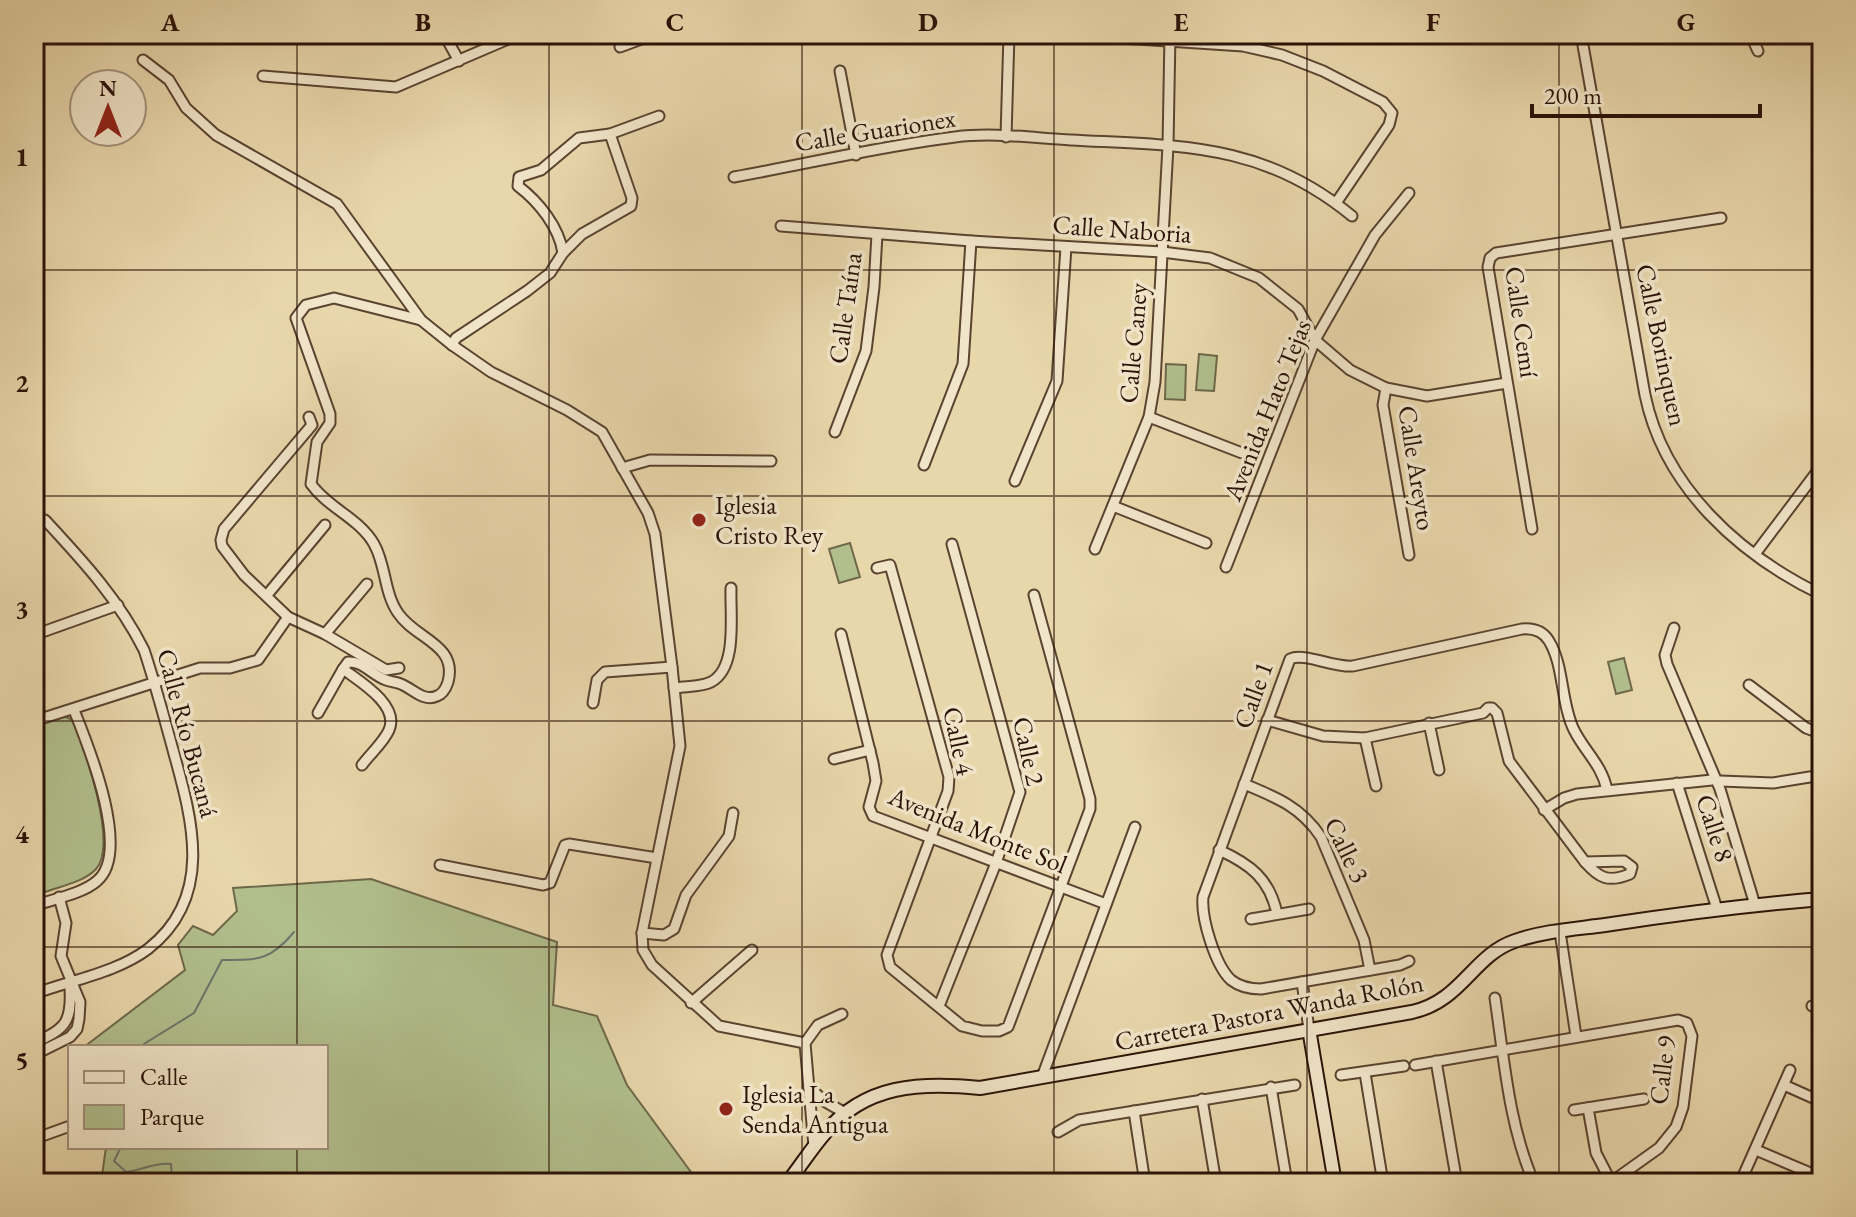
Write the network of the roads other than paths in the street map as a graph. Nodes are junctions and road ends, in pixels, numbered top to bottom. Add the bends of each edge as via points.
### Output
1 (444, 34) edge
2 (520, 34) edge
3 (655, 34) edge
4 (1009, 34) edge
5 (1061, 34) edge
6 (1581, 34) edge
7 (1750, 34) edge
8 (1171, 37) edge
9 (620, 47) dead end
10 (1758, 51) dead end
11 (143, 60) dead end
12 (459, 61) junction
13 (840, 71) dead end
14 (263, 76) dead end
15 (659, 116) dead end
16 (610, 134) junction
17 (1006, 137) junction
18 (1168, 146) junction
19 (856, 155) junction
20 (734, 177) dead end
21 (1409, 193) dead end
22 (1336, 203) junction
23 (1352, 216) dead end
24 (1721, 218) dead end
25 (781, 226) dead end
26 (877, 234) junction
27 (1618, 235) junction
28 (971, 241) junction
29 (1066, 247) junction
30 (1162, 252) junction
31 (563, 253) junction
32 (421, 320) junction
33 (1315, 340) junction
34 (452, 345) junction
35 (1507, 383) junction
36 (1386, 388) junction
37 (309, 417) dead end
38 (1149, 417) junction
39 (835, 432) dead end
40 (1242, 453) dead end
41 (771, 461) dead end
42 (924, 465) dead end
43 (1822, 465) edge
44 (622, 468) junction
45 (1015, 481) dead end
46 (1113, 506) junction
47 (45, 520) dead end
48 (325, 525) dead end
49 (1532, 529) dead end
50 (1206, 543) dead end
51 (952, 544) dead end
52 (1095, 549) dead end
53 (1755, 554) junction
54 (1409, 555) dead end
55 (1226, 567) dead end
56 (877, 568) dead end
57 (367, 584) dead end
58 (731, 588) dead end
59 (267, 595) junction
60 (1034, 595) dead end
61 (1822, 595) edge
62 (118, 605) junction
63 (288, 617) junction
64 (1674, 628) dead end
65 (325, 634) junction
66 (841, 634) dead end
67 (34, 635) edge
68 (672, 667) junction
69 (399, 668) dead end
70 (343, 669) junction
71 (155, 683) junction
72 (1749, 685) dead end
73 (674, 688) junction
74 (593, 703) dead end
75 (74, 710) junction
76 (318, 713) dead end
77 (1267, 720) junction
78 (34, 721) edge
79 (1429, 723) junction
80 (1822, 734) edge
81 (1365, 738) junction
82 (870, 750) junction
83 (834, 759) dead end
84 (362, 765) dead end
85 (1439, 770) dead end
86 (1822, 775) edge
87 (1677, 783) junction
88 (1244, 784) junction
89 (1376, 786) dead end
90 (1607, 790) junction
91 (1544, 810) junction
92 (733, 813) dead end
93 (1135, 827) dead end
94 (931, 838) junction
95 (1219, 850) junction
96 (657, 858) junction
97 (1585, 862) dead end
98 (996, 863) junction
99 (440, 865) dead end
100 (1061, 887) junction
101 (59, 897) junction
102 (1822, 899) edge
103 (1106, 904) junction
104 (1755, 905) junction
105 (34, 906) edge
106 (1309, 909) dead end
107 (1717, 909) junction
108 (1277, 914) junction
109 (1251, 919) dead end
110 (1560, 932) junction
111 (642, 933) junction
112 (752, 950) dead end
113 (1409, 961) dead end
114 (1370, 970) junction
115 (69, 981) junction
116 (1302, 982) junction
117 (34, 994) edge
118 (1495, 998) dead end
119 (691, 1003) junction
120 (939, 1006) junction
121 (842, 1014) dead end
122 (1309, 1029) junction
123 (1576, 1036) junction
124 (34, 1043) edge
125 (805, 1043) junction
126 (1502, 1050) junction
127 (34, 1055) edge
128 (1436, 1061) junction
129 (1790, 1070) dead end
130 (1365, 1073) junction
131 (1341, 1075) dead end
132 (1042, 1077) junction
133 (1295, 1085) dead end
134 (1784, 1085) junction
135 (808, 1086) junction
136 (1271, 1087) junction
137 (1202, 1099) junction
138 (1644, 1099) dead end
139 (1822, 1102) edge
140 (1588, 1108) junction
141 (850, 1110) junction
142 (1574, 1110) dead end
143 (1134, 1111) junction
144 (68, 1127) edge
145 (1058, 1132) dead end
146 (34, 1139) edge
147 (814, 1147) junction
148 (1756, 1150) junction
149 (1822, 1178) edge
150 (1611, 1182) edge
151 (787, 1183) edge
152 (1145, 1183) edge
153 (1216, 1183) edge
154 (1287, 1183) edge
155 (1335, 1183) edge
156 (1383, 1183) edge
157 (1457, 1183) edge
158 (1534, 1183) edge
159 (1740, 1183) edge

1 - 12 street
2 - 12 street
3 - 9 street
4 - 17 street
5 - 8 street
6 - 27 street, Calle Borinquen
7 - 10 street
8 - 18 street, Calle Caney
8 - 22 street via 1282,55 1383,102 1392,113 1389,125
11 - 32 street via 169,80 186,108 216,135 337,204
12 - 14 street via 396,87
13 - 19 street
15 - 16 street
16 - 31 street via 631,206 582,234
16 - 31 street via 579,138 541,170 519,177 518,186 545,214
17 - 18 street, Calle Guarionex
17 - 19 street, Calle Guarionex via 958,136
18 - 22 street, Calle Guarionex via 1257,161
18 - 30 street, Calle Caney
19 - 20 street, Calle Guarionex
21 - 33 street, Avenida Hato Tejas via 1375,235
22 - 23 street, Calle Guarionex
24 - 27 street, Calle Cemí
25 - 26 street, Calle Naboria
26 - 28 street, Calle Naboria
26 - 39 street, Calle Taína via 866,351
27 - 35 street, Calle Cemí via 1490,258
27 - 53 street, Calle Borinquen via 1649,415 1660,442 1704,510
28 - 29 street, Calle Naboria
28 - 42 street via 963,364
29 - 30 street, Calle Naboria
29 - 45 street via 1057,381
30 - 33 street, Calle Naboria via 1210,258 1259,278 1298,309
30 - 38 street, Calle Caney
31 - 34 street via 550,273
32 - 34 street
32 - 70 street via 334,298 306,305 296,318 330,414 317,442 311,484 360,526 374,545 391,603 400,617 437,644 447,656 450,672 446,688 438,696 425,697 356,661
33 - 36 street, Calle Naboria via 1350,370
33 - 55 street, Avenida Hato Tejas
34 - 44 street via 602,432
35 - 36 street, Calle Naboria via 1427,396
35 - 49 street, Calle Cemí
36 - 54 street, Calle Areyto via 1383,405
37 - 59 street via 312,425 221,534 222,546
38 - 40 street
38 - 46 street, Calle Caney
41 - 44 street via 650,460
43 - 53 street
44 - 68 street via 655,534
46 - 50 street
46 - 52 street, Calle Caney
47 - 62 street, Calle Río Bucaná
48 - 59 street
51 - 98 street, Calle 2 via 1020,792
53 - 61 street, Calle Borinquen
56 - 94 street, Calle 4 via 890,565 949,777
57 - 65 street
58 - 73 street via 725,670 711,682
59 - 63 street
60 - 100 street via 1090,799
62 - 67 street
62 - 71 street, Calle Río Bucaná via 144,650
63 - 65 street
63 - 71 street via 258,660 230,668 200,668
64 - 104 street via 1667,664 1720,789
65 - 69 street via 386,670
66 - 82 street, Avenida Monte Sol
68 - 73 street
68 - 74 street via 605,672 597,680
70 - 76 street
70 - 84 street via 376,693 391,716 389,730
71 - 75 street
71 - 115 street, Calle Río Bucaná via 193,831 190,888 179,913 148,948 122,964
72 - 80 street
73 - 96 street via 680,746
75 - 78 street
75 - 101 street via 99,780 111,848 100,879
77 - 81 street via 1323,736
77 - 88 street, Calle 1
77 - 90 street, Calle 1 via 1288,661 1295,656 1353,666 1530,628 1548,639 1573,728 1602,771
79 - 81 street
79 - 85 street
79 - 91 street via 1495,709 1509,761
81 - 89 street
82 - 83 street
82 - 94 street, Avenida Monte Sol via 876,781 869,807 873,816
86 - 87 street via 1773,783
87 - 90 street, Calle 8
87 - 107 street, Calle 8
88 - 95 street, Calle 1
88 - 114 street, Calle 3 via 1280,798 1303,814 1321,837 1364,940
90 - 91 street, Calle 8 via 1564,798
91 - 97 street
92 - 111 street via 729,836 686,895 674,929 664,935
93 - 103 street
94 - 98 street, Avenida Monte Sol
94 - 120 street, Calle 4 via 887,955 890,967
95 - 108 street via 1258,873
95 - 116 street, Calle 1 via 1202,909 1228,978 1249,989
96 - 99 street via 569,844 550,883 543,885
96 - 111 street
98 - 100 street, Avenida Monte Sol
98 - 120 street, Calle 2
100 - 103 street, Avenida Monte Sol
100 - 120 street via 1008,1027 982,1031 962,1026
101 - 105 street
101 - 115 street via 66,923 61,956
102 - 104 street, Carretera Pastora Wanda Rolón
103 - 132 street
104 - 107 street, Carretera Pastora Wanda Rolón
106 - 108 street
107 - 110 street, Carretera Pastora Wanda Rolón
108 - 109 street
110 - 122 street, Carretera Pastora Wanda Rolón via 1502,946 1431,1007
110 - 123 street
111 - 119 street via 643,950 652,965
112 - 119 street
113 - 114 street, Calle 1
114 - 116 street, Calle 1
115 - 117 street, Calle Río Bucaná
115 - 124 street via 70,1014 55,1033
115 - 127 street via 80,1002 77,1029
116 - 122 street
118 - 126 street
119 - 125 street via 719,1026
121 - 125 street via 818,1025
122 - 132 street, Carretera Pastora Wanda Rolón
122 - 155 street
123 - 126 street, Calle 9
123 - 150 street, Calle 9 via 1678,1020 1692,1031 1676,1127 1659,1148
125 - 135 street
126 - 128 street, Calle 9
126 - 158 street via 1516,1127
128 - 130 street, Calle 9
128 - 157 street
129 - 134 street
130 - 131 street, Calle 9
130 - 156 street
132 - 141 street, Carretera Pastora Wanda Rolón via 980,1088 906,1086
133 - 136 street
134 - 139 street
134 - 148 street
135 - 141 street via 824,1101
135 - 147 street
136 - 137 street
136 - 154 street
137 - 143 street
137 - 153 street
138 - 140 street
140 - 142 street
140 - 150 street via 1596,1153
141 - 147 street, Carretera Pastora Wanda Rolón
143 - 145 street via 1079,1120
143 - 152 street
144 - 146 street
147 - 151 street, Carretera Pastora Wanda Rolón
148 - 149 street
148 - 159 street

